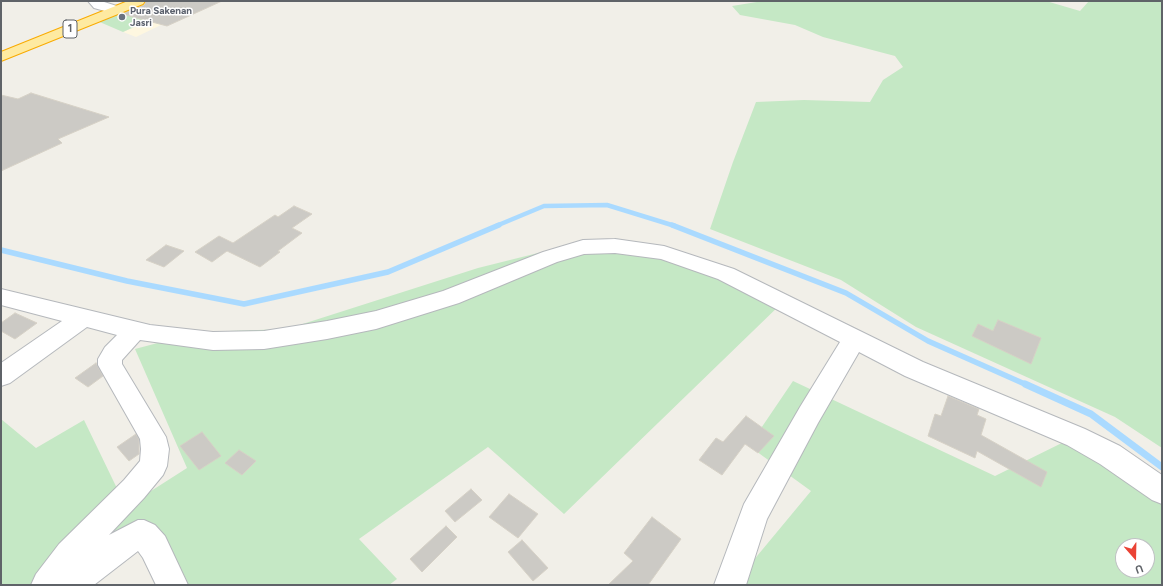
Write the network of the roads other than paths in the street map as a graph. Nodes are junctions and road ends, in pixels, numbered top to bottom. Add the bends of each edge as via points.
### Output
1 (94, 1) edge
2 (139, 1) edge
3 (116, 10) junction
4 (1, 57) edge
5 (1, 297) edge
6 (83, 318) junction
7 (136, 330) junction
8 (854, 339) junction
9 (1, 376) edge
10 (1162, 490) edge
11 (47, 585) edge
12 (69, 585) edge
13 (172, 585) edge
14 (730, 585) edge

1 - 3 street via 98,5
2 - 3 highway, 1
3 - 4 highway, 1
5 - 6 street
6 - 7 street
6 - 9 street
7 - 8 street via 213,341 264,340 327,330 417,308 566,252 598,245 664,253 726,274
7 - 11 street via 113,354 110,365 153,437 153,466 70,555
8 - 10 street via 920,372 1076,437 1110,455
8 - 14 street via 754,514
12 - 13 street via 120,545 138,535 144,535 154,547

